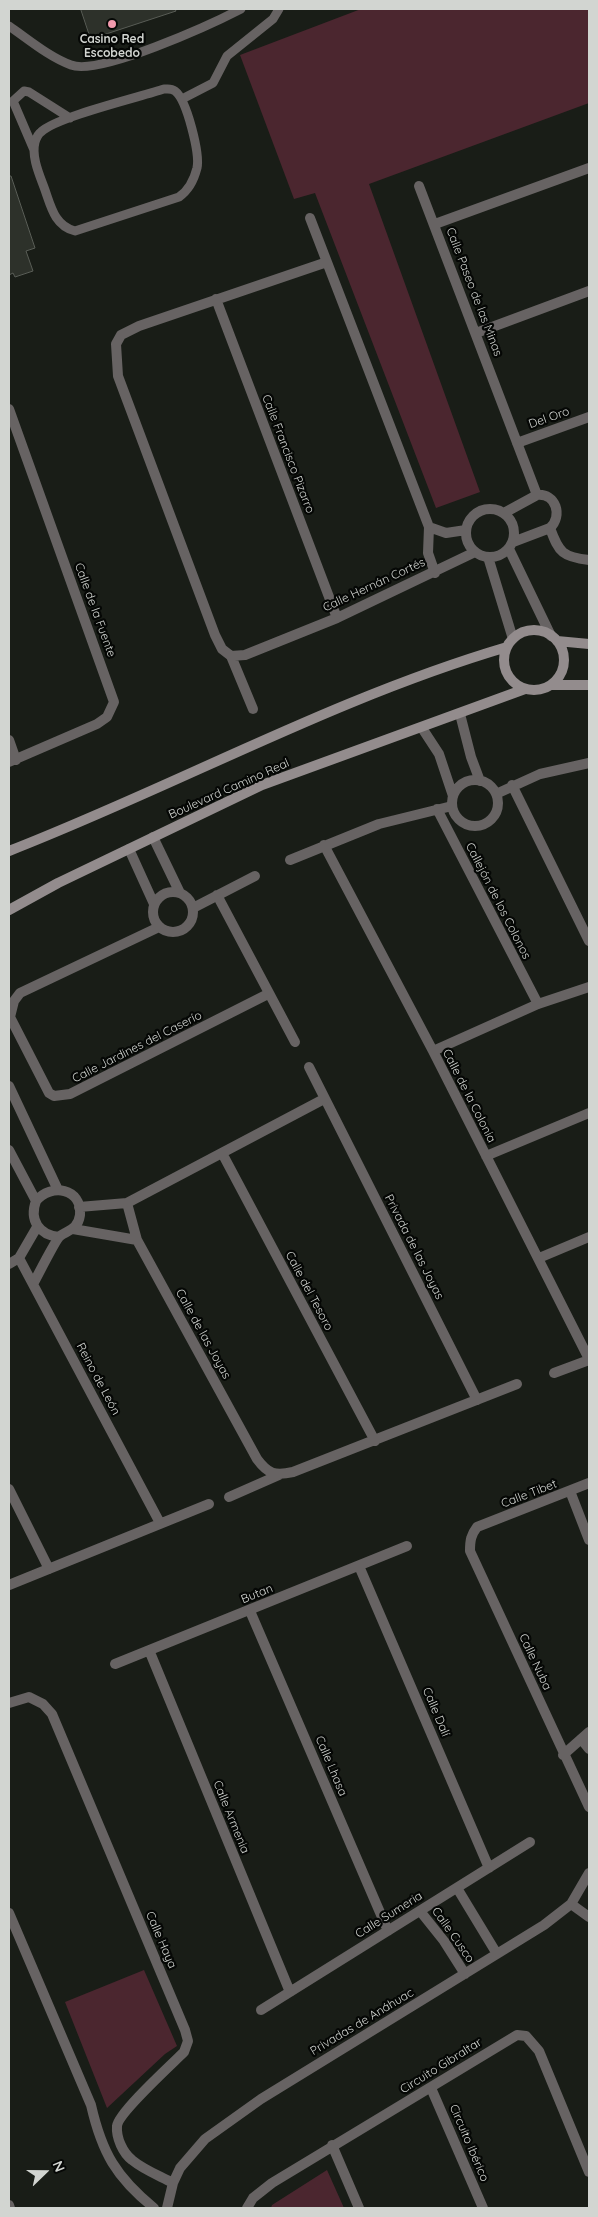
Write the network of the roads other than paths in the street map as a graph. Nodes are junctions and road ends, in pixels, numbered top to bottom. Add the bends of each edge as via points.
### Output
1 (241, 9) edge
2 (279, 9) edge
3 (9, 26) edge
4 (182, 99) junction
5 (70, 118) junction
6 (34, 151) junction
7 (589, 168) edge
8 (419, 186) dead end
9 (310, 218) dead end
10 (435, 224) junction
11 (327, 262) junction
12 (589, 291) edge
13 (216, 299) junction
14 (476, 333) junction
15 (9, 409) edge
16 (589, 417) edge
17 (518, 443) junction
18 (537, 495) junction
19 (504, 513) junction
20 (429, 527) junction
21 (550, 528) junction
22 (466, 530) junction
23 (511, 545) junction
24 (475, 552) junction
25 (488, 557) junction
26 (589, 560) edge
27 (435, 573) junction
28 (337, 618) junction
29 (554, 639) junction
30 (510, 643) junction
31 (589, 644) edge
32 (232, 656) junction
33 (551, 685) junction
34 (589, 685) edge
35 (525, 689) junction
36 (253, 708) dead end
37 (460, 714) junction
38 (422, 728) junction
39 (9, 740) edge
40 (12, 761) edge
41 (589, 763) edge
42 (480, 781) junction
43 (512, 785) junction
44 (496, 794) junction
45 (452, 801) junction
46 (436, 809) junction
47 (153, 837) junction
48 (324, 845) junction
49 (129, 849) junction
50 (9, 851) edge
51 (290, 860) dead end
52 (255, 876) dead end
53 (180, 893) junction
54 (217, 895) junction
55 (154, 904) junction
56 (193, 908) junction
57 (9, 910) edge
58 (159, 927) junction
59 (589, 941) edge
60 (589, 987) edge
61 (268, 994) junction
62 (538, 1004) junction
63 (295, 1042) dead end
64 (432, 1051) junction
65 (309, 1067) dead end
66 (9, 1086) edge
67 (324, 1099) junction
68 (589, 1113) edge
69 (9, 1150) edge
70 (222, 1152) junction
71 (486, 1156) junction
72 (58, 1190) junction
73 (36, 1201) junction
74 (127, 1203) junction
75 (79, 1207) junction
76 (37, 1227) junction
77 (73, 1230) junction
78 (59, 1237) junction
79 (589, 1238) edge
80 (137, 1240) junction
81 (19, 1258) junction
82 (539, 1258) junction
83 (9, 1264) edge
84 (33, 1284) junction
85 (589, 1360) edge
86 (554, 1373) dead end
87 (517, 1384) dead end
88 (477, 1400) junction
89 (375, 1441) junction
90 (279, 1475) junction
91 (589, 1484) edge
92 (9, 1489) edge
93 (570, 1491) junction
94 (229, 1496) dead end
95 (209, 1504) dead end
96 (160, 1523) junction
97 (477, 1527) joint
98 (589, 1540) edge
99 (408, 1546) dead end
100 (359, 1566) junction
101 (49, 1569) junction
102 (9, 1585) edge
103 (250, 1610) junction
104 (149, 1650) junction
105 (115, 1664) dead end
106 (9, 1703) edge
107 (589, 1732) edge
108 (581, 1739) junction
109 (589, 1749) edge
110 (563, 1754) junction
111 (589, 1807) edge
112 (530, 1842) dead end
113 (489, 1868) junction
114 (588, 1878) edge
115 (457, 1888) junction
116 (571, 1904) junction
117 (420, 1911) junction
118 (9, 1913) edge
119 (589, 1917) edge
120 (388, 1931) junction
121 (497, 1954) junction
122 (465, 1974) junction
123 (290, 1992) junction
124 (261, 2010) dead end
125 (432, 2088) junction
126 (332, 2145) junction
127 (589, 2172) edge
128 (173, 2183) junction
129 (154, 2208) edge
130 (167, 2208) edge
131 (247, 2208) edge
132 (359, 2208) edge
133 (483, 2208) edge

1 - 3 lane via 206,26 95,66 72,66
2 - 4 lane via 273,19 227,56 213,83
4 - 5 lane via 173,89 164,89
4 - 6 lane via 197,167 190,187 179,197 75,231 68,229 57,220 52,209
5 - 6 lane via 41,132 35,140
5 - 6 lane via 29,92 18,94 13,101
7 - 10 street, Calle Paseo de las Minas
8 - 10 street
9 - 11 street, Calle Hernán Cortés
10 - 14 street, Calle Paseo de las Minas
11 - 13 street
11 - 20 street, Calle Hernán Cortés
12 - 14 street
13 - 28 street, Calle Francisco Pizarro
13 - 32 street via 121,335 116,344 116,360 118,376 215,635 222,649
14 - 17 street, Calle Paseo de las Minas
15 - 40 street, Calle de la Fuente via 114,702 107,716 97,724
16 - 17 street, Del Oro
17 - 18 street, Calle Paseo de las Minas
18 - 19 street
18 - 21 street via 548,497 556,507 556,520
19 - 22 street via 488,509 480,511 473,516
19 - 23 street via 513,526
20 - 22 street via 446,533
20 - 27 street, Calle Hernán Cortés via 428,554
21 - 23 street
21 - 26 street via 560,551 574,558
22 - 24 street
23 - 25 street via 503,554
23 - 29 street
24 - 25 street
24 - 27 street
25 - 30 street
27 - 28 street, Calle Hernán Cortés
28 - 32 street, Calle Hernán Cortés via 260,650
29 - 30 street via 536,630 519,634
29 - 31 street
29 - 33 street via 564,656 561,672
30 - 35 street via 504,655 506,672
30 - 50 street via 427,672 286,730
32 - 36 street
33 - 34 street
33 - 35 street via 539,690
35 - 37 street, Boulevard Camino Real
37 - 38 street, Boulevard Camino Real
37 - 42 street via 470,757
38 - 45 street via 439,754
38 - 47 street, Boulevard Camino Real via 262,785
39 - 40 street
41 - 43 street via 548,772
42 - 44 street
42 - 45 street via 467,781 461,785
43 - 44 street
43 - 59 street
44 - 45 street via 495,815 477,826 463,823 458,818
45 - 46 street
46 - 48 street via 379,824
46 - 62 street, Callejón de los Colonos
47 - 49 street, Boulevard Camino Real
47 - 53 street
48 - 51 street
48 - 64 street, Calle de la Colonia
49 - 55 street
49 - 57 street, Boulevard Camino Real
52 - 54 street
53 - 55 street via 168,892
53 - 56 street
54 - 56 street
54 - 61 street
55 - 58 street via 153,916
56 - 58 street via 191,921 183,930 170,932
58 - 61 street, Calle Jardines del Caserío via 20,993 14,1001 10,1018 49,1093 54,1096 70,1094
60 - 62 street
61 - 63 street
62 - 64 street
64 - 71 street, Calle de la Colonia
65 - 67 street, Privada de las Joyas
66 - 72 street
67 - 70 street
67 - 88 street, Privada de las Joyas
68 - 71 street
69 - 73 street
70 - 74 street
70 - 89 street, Calle del Tesoro
71 - 82 street, Calle de la Colonia
72 - 73 street via 45,1192
72 - 75 street via 71,1195
73 - 76 street via 33,1214
74 - 75 street
74 - 80 street, Calle de las Joyas
75 - 77 street via 78,1223
76 - 78 street
76 - 81 street
77 - 78 street
77 - 80 street
78 - 84 street
79 - 82 street
80 - 90 street, Calle de las Joyas via 257,1459 265,1469
81 - 83 street
81 - 84 street, Reino de León
82 - 85 street, Calle de la Colonia
84 - 96 street, Reino de León
85 - 86 street, Calle de la Colonia
87 - 88 street
88 - 89 street
89 - 90 street
90 - 94 street
91 - 93 street, Calle Tibet
92 - 101 street
93 - 97 street, Calle Tibet
93 - 98 street
95 - 96 street
96 - 101 street
97 - 110 street, Calle Nuba via 471,1535 470,1551
99 - 100 street, Butan
100 - 103 street, Butan
100 - 113 street, Calle Dalí
101 - 102 street
103 - 104 street, Butan
103 - 120 street, Calle Lhasa
104 - 105 street, Butan
104 - 123 street, Calle Armenia
106 - 128 street, Calle Haya via 29,1697 43,1704 52,1714 185,2030 188,2041 184,2052 124,2113 117,2126 118,2138 132,2160
107 - 108 street
108 - 109 street
108 - 110 street
110 - 111 street, Calle Nuba
112 - 113 street, Calle Sumeria
113 - 115 street, Calle Sumeria
114 - 116 street, Privadas de Anáhuac
115 - 117 street, Calle Sumeria
115 - 121 street, Calle Cusco
116 - 119 street
116 - 121 street, Privadas de Anáhuac
117 - 120 street, Calle Sumeria
117 - 122 street, Calle Cusco
118 - 129 street via 91,2105 105,2150 130,2188
120 - 123 street, Calle Sumeria
121 - 122 street, Privadas de Anáhuac
122 - 128 street, Privadas de Anáhuac via 228,2122 188,2156
123 - 124 street, Calle Sumeria
125 - 126 street, Circuito Gibraltar
125 - 127 street, Circuito Gibraltar via 508,2039 526,2036 539,2051
125 - 133 street, Circuito Ibérico
126 - 131 street, Circuito Gibraltar via 261,2190
126 - 132 street
128 - 130 street, Privadas de Anáhuac

